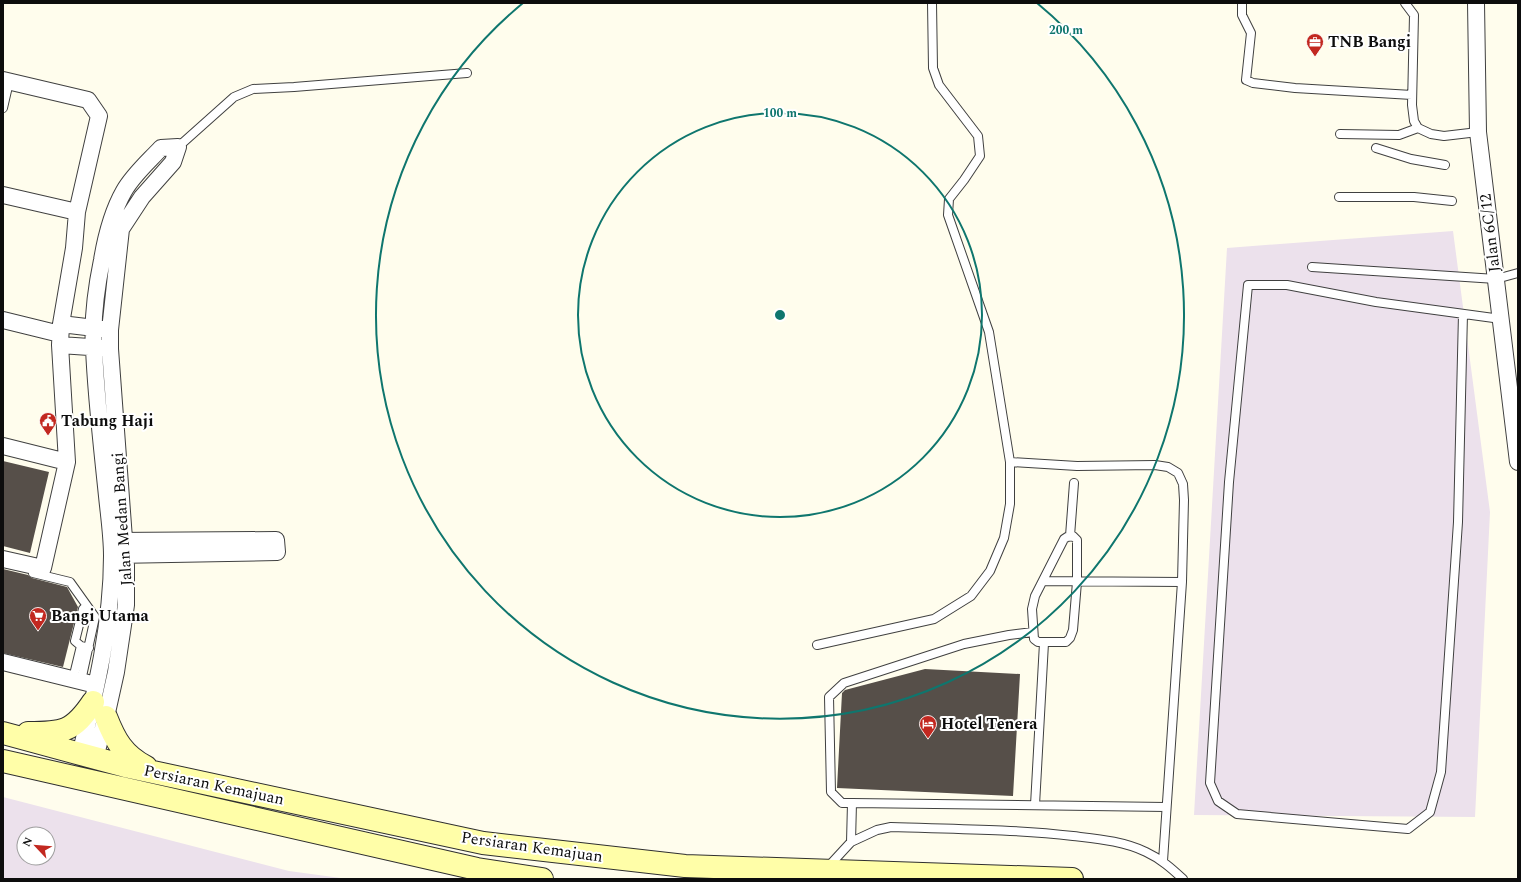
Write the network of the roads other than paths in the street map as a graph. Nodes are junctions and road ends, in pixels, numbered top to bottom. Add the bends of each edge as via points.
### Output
1 (932, 3) edge
2 (1242, 3) edge
3 (1405, 3) edge
4 (1476, 3) edge
5 (467, 73) dead end
6 (6, 81) edge
7 (1412, 95) junction
8 (3, 108) edge
9 (1418, 128) junction
10 (1478, 132) junction
11 (1340, 134) dead end
12 (178, 147) junction
13 (1376, 148) dead end
14 (1445, 165) dead end
15 (3, 194) edge
16 (1339, 197) dead end
17 (1452, 201) dead end
18 (77, 212) junction
19 (1312, 267) dead end
20 (1518, 273) edge
21 (1496, 279) junction
22 (1463, 314) junction
23 (1501, 319) junction
24 (3, 320) edge
25 (94, 328) junction
26 (110, 330) junction
27 (60, 334) junction
28 (94, 347) junction
29 (110, 349) junction
30 (3, 446) edge
31 (67, 462) junction
32 (1010, 462) junction
33 (1518, 462) edge
34 (1074, 483) dead end
35 (1070, 536) junction
36 (118, 548) junction
37 (3, 559) edge
38 (3, 566) edge
39 (1043, 581) junction
40 (1077, 582) junction
41 (1182, 582) junction
42 (86, 606) junction
43 (1033, 632) junction
44 (1044, 643) junction
45 (817, 645) dead end
46 (90, 651) junction
47 (3, 662) edge
48 (90, 693) junction
49 (3, 733) edge
50 (3, 750) edge
51 (87, 759) junction
52 (3, 761) edge
53 (158, 774) junction
54 (852, 803) junction
55 (1035, 805) junction
56 (1166, 807) junction
57 (232, 813) junction
58 (851, 842) junction
59 (1163, 861) junction
60 (825, 870) junction
61 (542, 879) edge
62 (1072, 879) edge
63 (1183, 879) edge

1 - 32 lane via 933,68 939,85 978,136 980,156 949,199 948,215 989,332
2 - 7 lane via 1242,15 1252,33 1246,80 1296,88
3 - 7 lane via 1414,15
4 - 10 street, Jalan 6C/12
5 - 12 lane via 252,89 234,97
6 - 8 lane
6 - 18 street via 88,100 100,116
7 - 9 lane via 1414,121
9 - 10 lane via 1430,134 1444,136
9 - 11 lane via 1399,136
10 - 21 street, Jalan 6C/12
12 - 25 street, Jalan Medan Bangi via 161,148 138,172 124,191 112,216 104,244 95,302
12 - 26 street, Jalan Medan Bangi via 173,162 142,197 121,229
13 - 14 lane via 1411,159
15 - 18 street
16 - 17 lane via 1414,197
18 - 27 street
19 - 21 lane
20 - 21 lane
21 - 23 street, Jalan 6C/12
22 - 22 lane via 1376,302 1287,285 1248,285 1229,482 1210,783 1218,801 1237,814 1408,829 1430,812 1441,772 1457,538
22 - 23 lane
23 - 33 street, Jalan 6C/12
24 - 27 street
25 - 26 street
25 - 27 street
25 - 28 street, Jalan Medan Bangi
26 - 29 street, Jalan Medan Bangi
27 - 28 street
27 - 31 street
28 - 29 street
28 - 36 street, Jalan Medan Bangi
29 - 36 street, Jalan Medan Bangi
30 - 31 street
31 - 37 street via 43,568
32 - 41 lane via 1077,466 1155,465 1168,467 1178,473 1183,484 1184,500
32 - 45 lane via 1010,504 1004,538 990,571 971,596 934,619
34 - 35 lane
35 - 39 lane via 1062,542
35 - 40 lane via 1076,537 1077,540
36 - 36 street via 276,552 276,540
36 - 46 street, Jalan Medan Bangi via 109,602
36 - 48 street, Jalan Medan Bangi via 126,612 116,672
38 - 42 lane via 70,582
39 - 40 lane
39 - 43 lane via 1032,609
40 - 41 lane
40 - 44 lane via 1070,638 1066,642
41 - 56 lane
42 - 46 lane via 95,617
42 - 46 lane via 75,641
43 - 44 lane via 1034,639
43 - 54 lane via 964,644 844,683 829,697 831,792 842,803
44 - 55 lane
46 - 48 street, Jalan Medan Bangi
46 - 48 lane
47 - 48 street
48 - 49 main road via 87,711 74,725 62,731
48 - 51 street, Jalan Medan Bangi
48 - 53 main road via 119,746 137,762
49 - 51 main road, Persiaran Kemajuan
50 - 51 main road via 58,764 77,764
51 - 53 main road, Persiaran Kemajuan
51 - 57 main road via 99,773 199,798
52 - 57 main road, Persiaran Kemajuan
53 - 60 main road, Persiaran Kemajuan via 483,843 685,866
54 - 55 lane
54 - 58 lane
55 - 56 lane
56 - 59 lane
57 - 61 main road, Persiaran Kemajuan via 477,869
58 - 59 lane via 877,830 891,827 1035,832 1114,841 1132,846
58 - 60 lane
59 - 63 lane
60 - 62 main road, Persiaran Kemajuan

